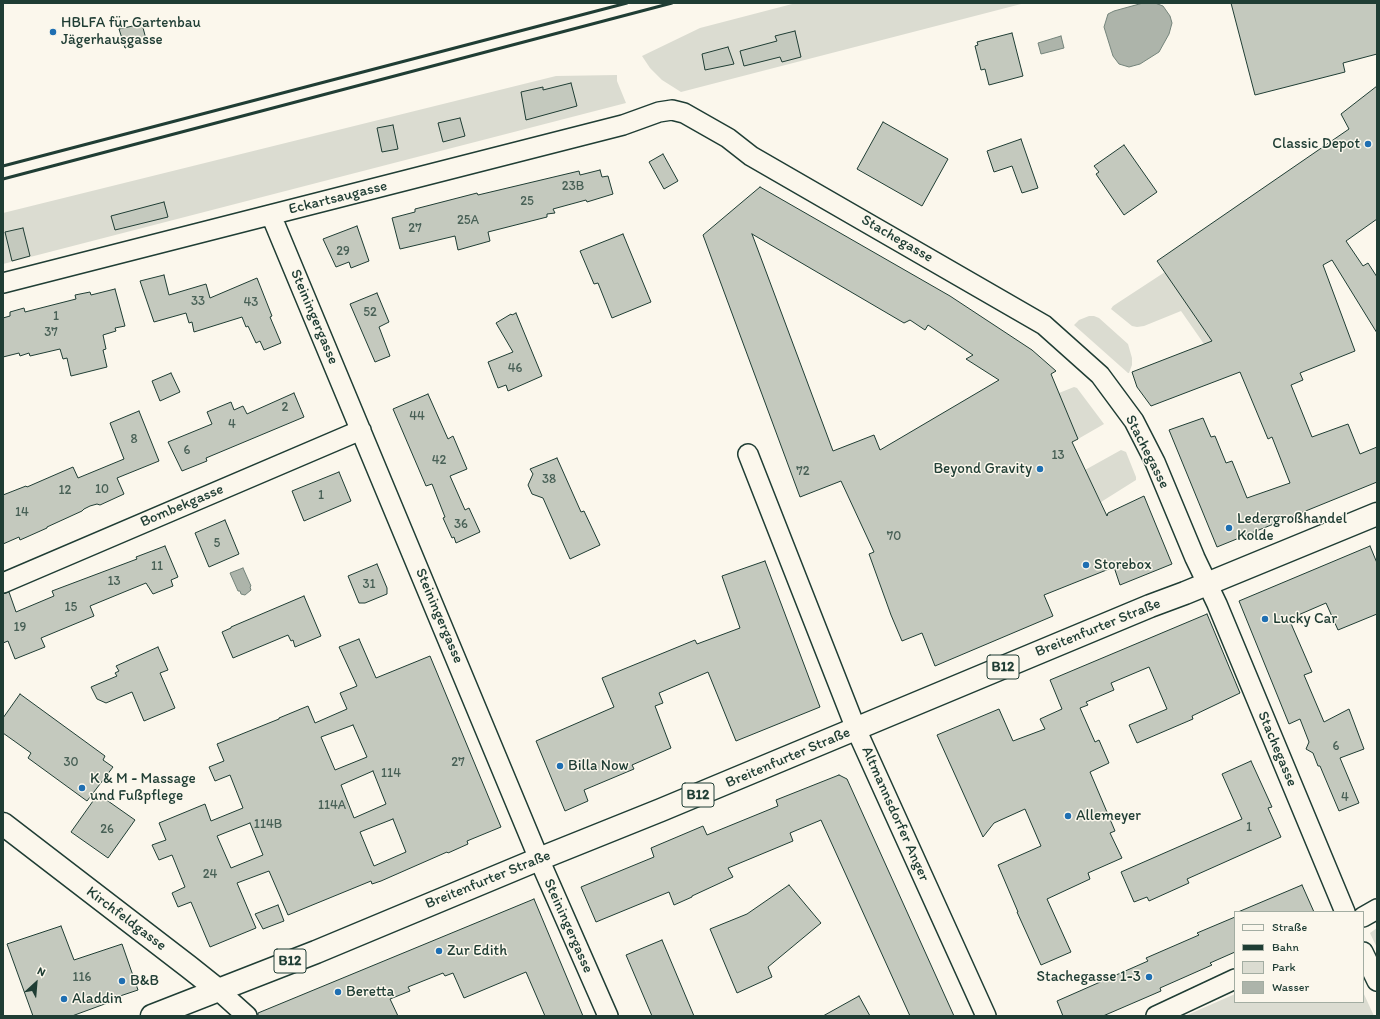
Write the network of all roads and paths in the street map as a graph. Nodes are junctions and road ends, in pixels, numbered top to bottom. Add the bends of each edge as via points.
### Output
1 (672, 110) joint
2 (271, 215) junction
3 (3, 283) edge
4 (362, 430) junction
5 (748, 454) dead end
6 (1377, 514) edge
7 (3, 583) edge
8 (1207, 584) junction
9 (856, 729) junction
10 (3, 824) edge
11 (539, 859) junction
12 (1377, 909) edge
13 (1345, 911) edge
14 (1364, 916) edge
15 (1364, 954) edge
16 (1234, 979) edge
17 (1377, 981) edge
18 (218, 990) junction
19 (152, 1016) edge
20 (247, 1016) edge
21 (608, 1016) edge
22 (986, 1016) edge
23 (1156, 1016) edge

1 - 2 street, Eckartsaugasse via 623,125
1 - 8 street, Stachegasse via 684,113 728,138 751,156 1044,325 1100,375 1134,421 1155,462
2 - 3 street, Eckartsaugasse
2 - 4 street, Steiningergasse
4 - 7 street, Bombekgasse
4 - 11 street, Steiningergasse
5 - 9 street, Altmannsdorfer Anger
6 - 8 main road, Breitenfurter Straße / B12
8 - 9 main road, Breitenfurter Straße / B12
8 - 13 street, Stachegasse
9 - 11 main road, Breitenfurter Straße / B12
9 - 22 street, Altmannsdorfer Anger
10 - 18 main road, Kirchfeldgasse
11 - 18 main road, Breitenfurter Straße / B12
11 - 21 street, Steiningergasse
12 - 14 street
15 - 17 street
16 - 23 street
18 - 19 main road, Breitenfurter Straße / B12
18 - 20 street, Kirchfeldgasse

